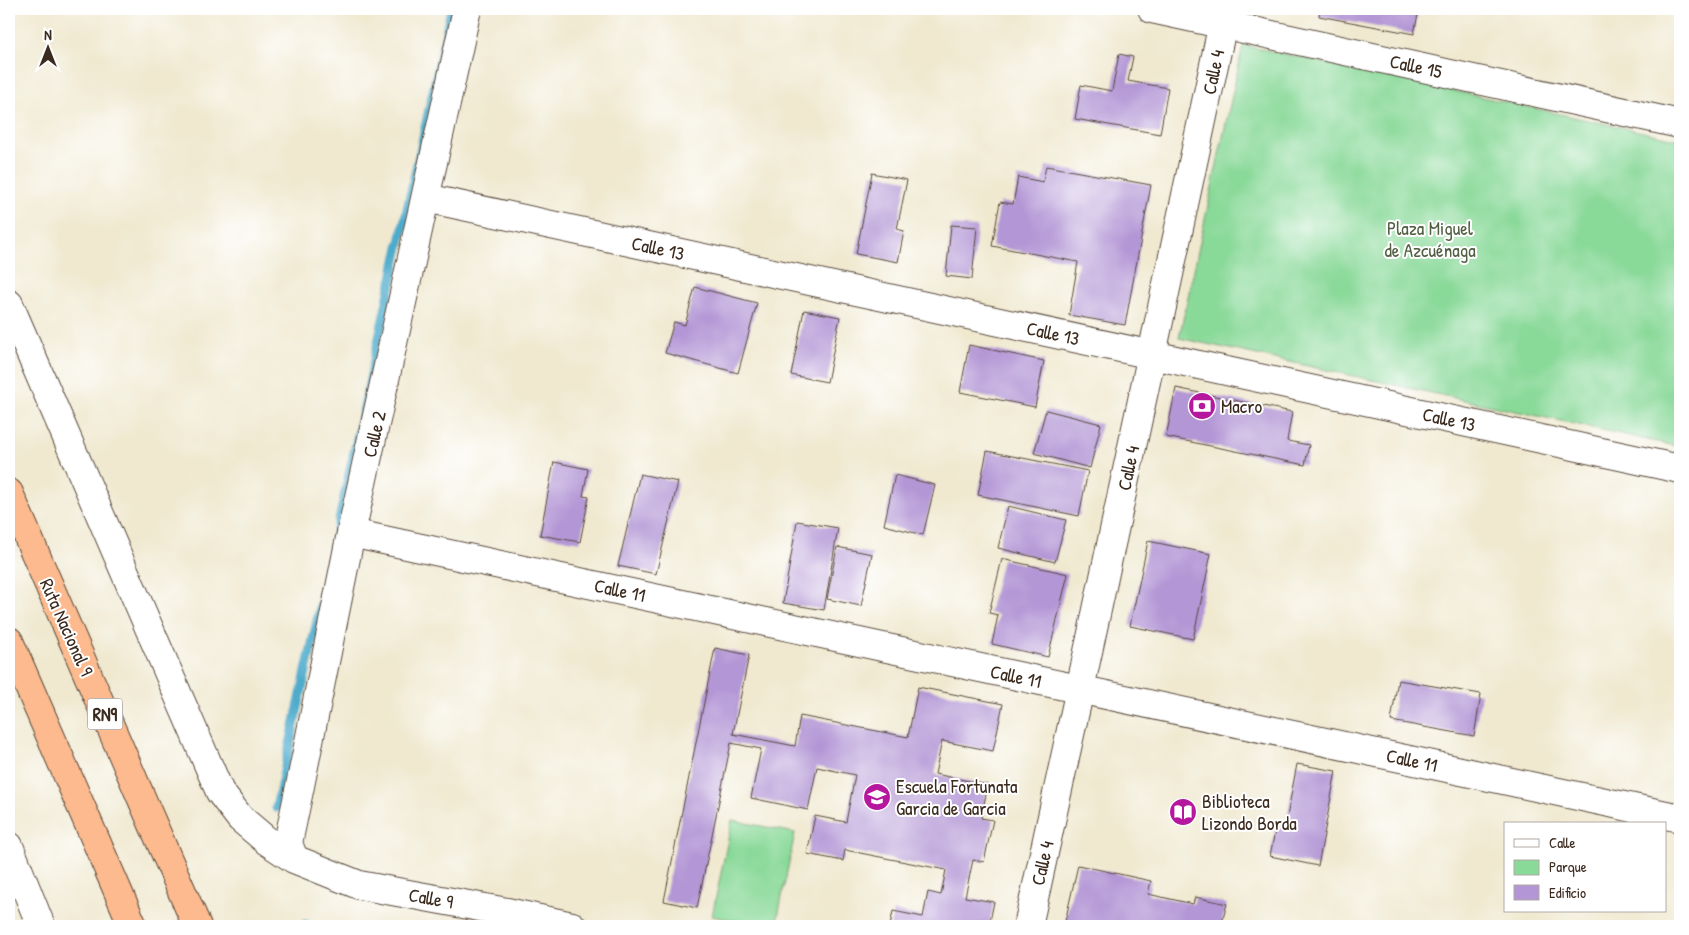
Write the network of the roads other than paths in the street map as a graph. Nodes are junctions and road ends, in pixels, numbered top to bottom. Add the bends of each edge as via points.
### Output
1 (467, 9) edge
2 (1152, 9) edge
3 (1225, 16) edge
4 (1680, 124) edge
5 (426, 198) junction
6 (9, 304) edge
7 (1152, 354) junction
8 (1680, 470) edge
9 (9, 493) edge
10 (351, 533) junction
11 (9, 641) edge
12 (1080, 689) junction
13 (1680, 818) edge
14 (9, 846) edge
15 (294, 859) junction
16 (508, 912) junction
17 (41, 926) edge
18 (133, 926) edge
19 (197, 926) edge
20 (536, 926) edge
21 (572, 926) edge
22 (1028, 926) edge

1 - 5 street, Calle 2
2 - 3 street, Calle 15
3 - 4 street, Calle 15
3 - 7 street, Calle 4
5 - 7 street, Calle 13
5 - 10 street, Calle 2
6 - 15 street, Calle 9 via 220,792 240,818
7 - 8 street, Calle 13
7 - 12 street, Calle 4
9 - 19 highway, Ruta Nacional 9 / RN9
10 - 12 street, Calle 11
10 - 15 street, Calle 2 via 288,843
11 - 18 highway
12 - 13 street, Calle 11
12 - 22 street, Calle 4
14 - 17 street
15 - 16 street, Calle 9 via 359,885
16 - 20 street
16 - 21 street, Calle 9

